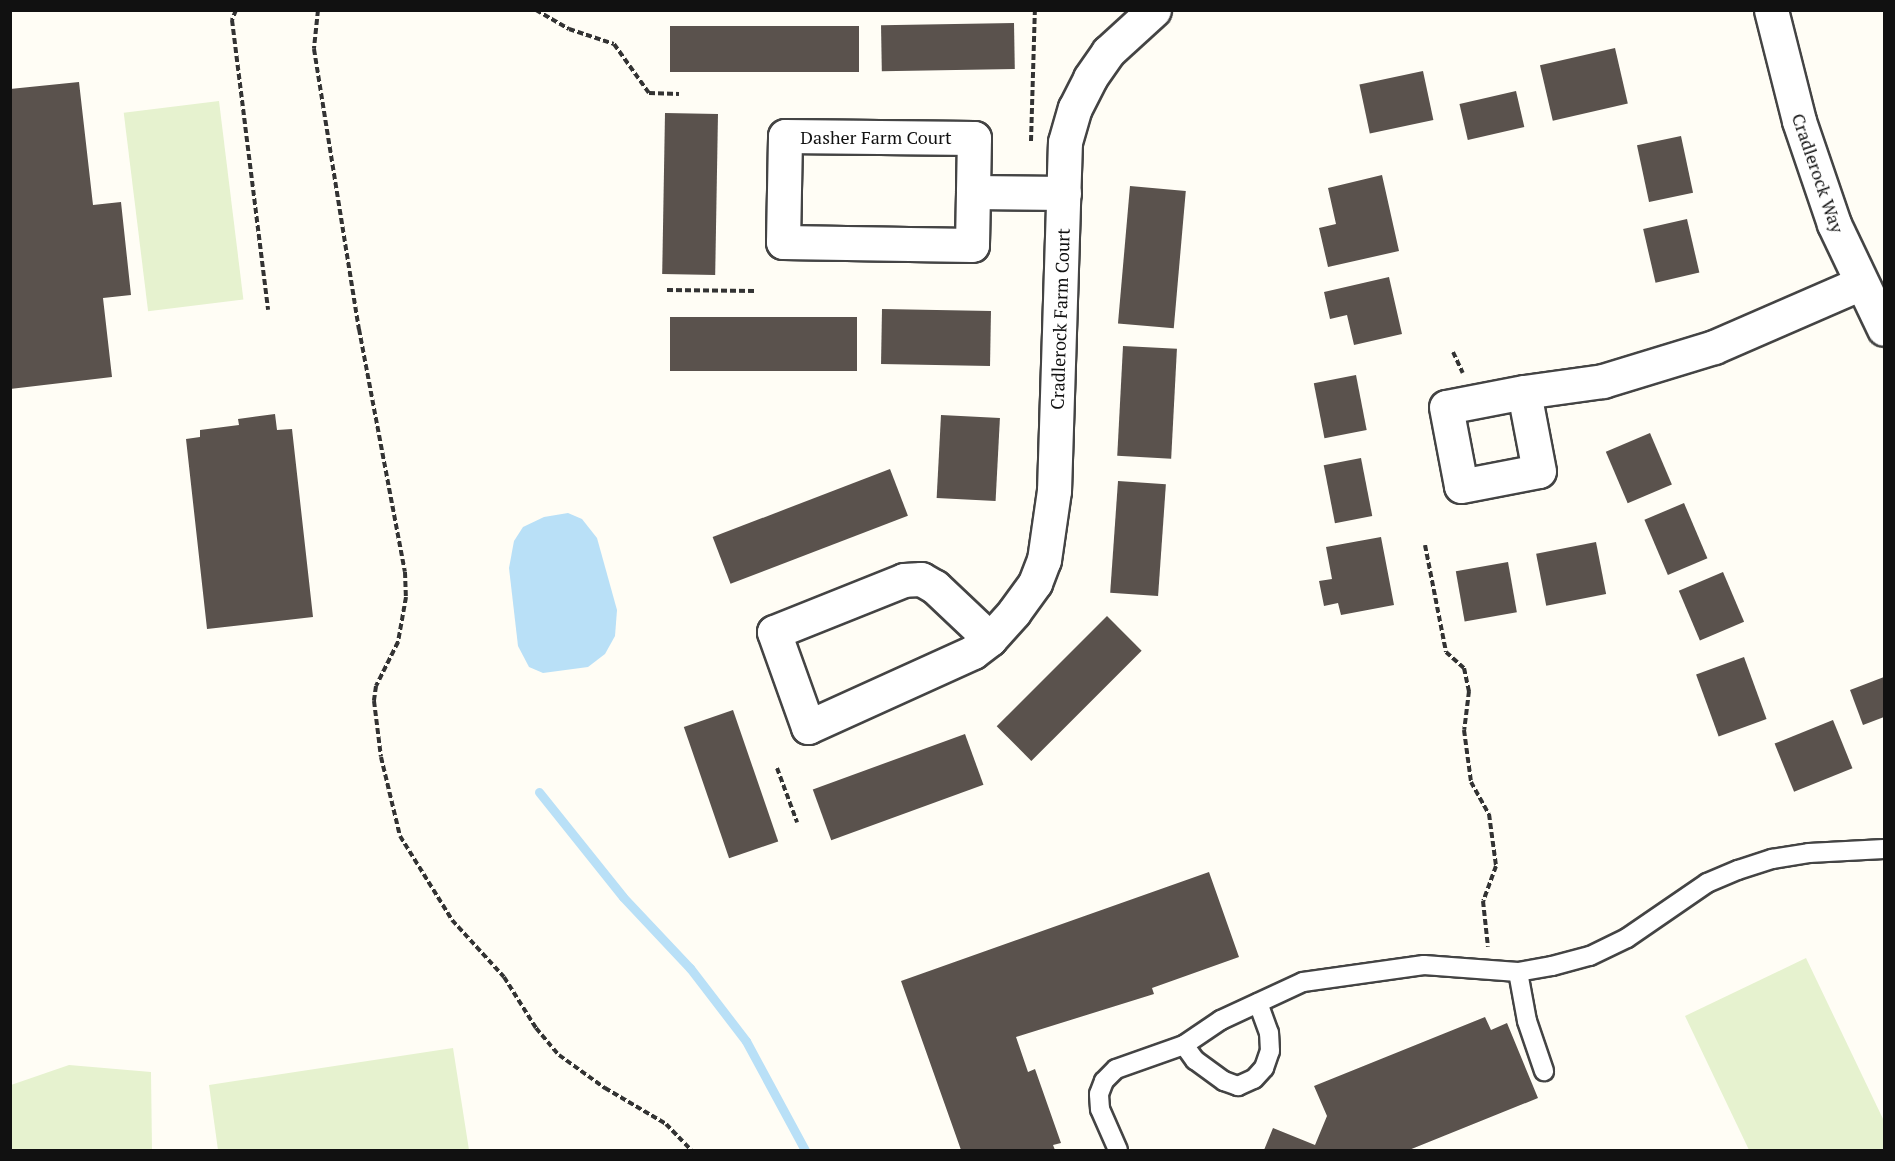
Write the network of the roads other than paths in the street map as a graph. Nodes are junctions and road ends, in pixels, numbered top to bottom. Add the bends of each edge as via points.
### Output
1 (1154, 10) edge
2 (1771, 10) edge
3 (973, 192) junction
4 (1049, 193) junction
5 (1861, 283) junction
6 (1884, 329) edge
7 (1524, 392) dead end
8 (990, 639) junction
9 (1884, 849) edge
10 (1518, 972) junction
11 (1258, 1003) junction
12 (1184, 1045) junction
13 (1544, 1071) dead end
14 (1118, 1150) edge

1 - 4 street, Cradlerock Farm Court via 1108,52 1075,108
2 - 5 street, Cradlerock Way via 1799,121 1834,224
3 - 3 street, Dasher Farm Court via 972,244 783,242 785,136 974,138
3 - 4 street
4 - 8 street, Cradlerock Farm Court via 1050,530 1035,583
5 - 6 street, Cradlerock Way
5 - 7 street via 1714,347 1603,381
8 - 8 street, Cradlerock Farm Court via 952,664 808,728 774,632 904,580 921,579 935,587
9 - 10 lane via 1809,853 1738,870 1707,883 1669,913 1590,956
10 - 11 lane via 1424,965 1382,970 1304,982
10 - 13 lane via 1527,1021
11 - 12 lane
11 - 12 lane via 1269,1034 1270,1051 1264,1068 1254,1079 1238,1086 1224,1082 1195,1060
12 - 14 lane via 1116,1069 1104,1081 1099,1094 1100,1109

